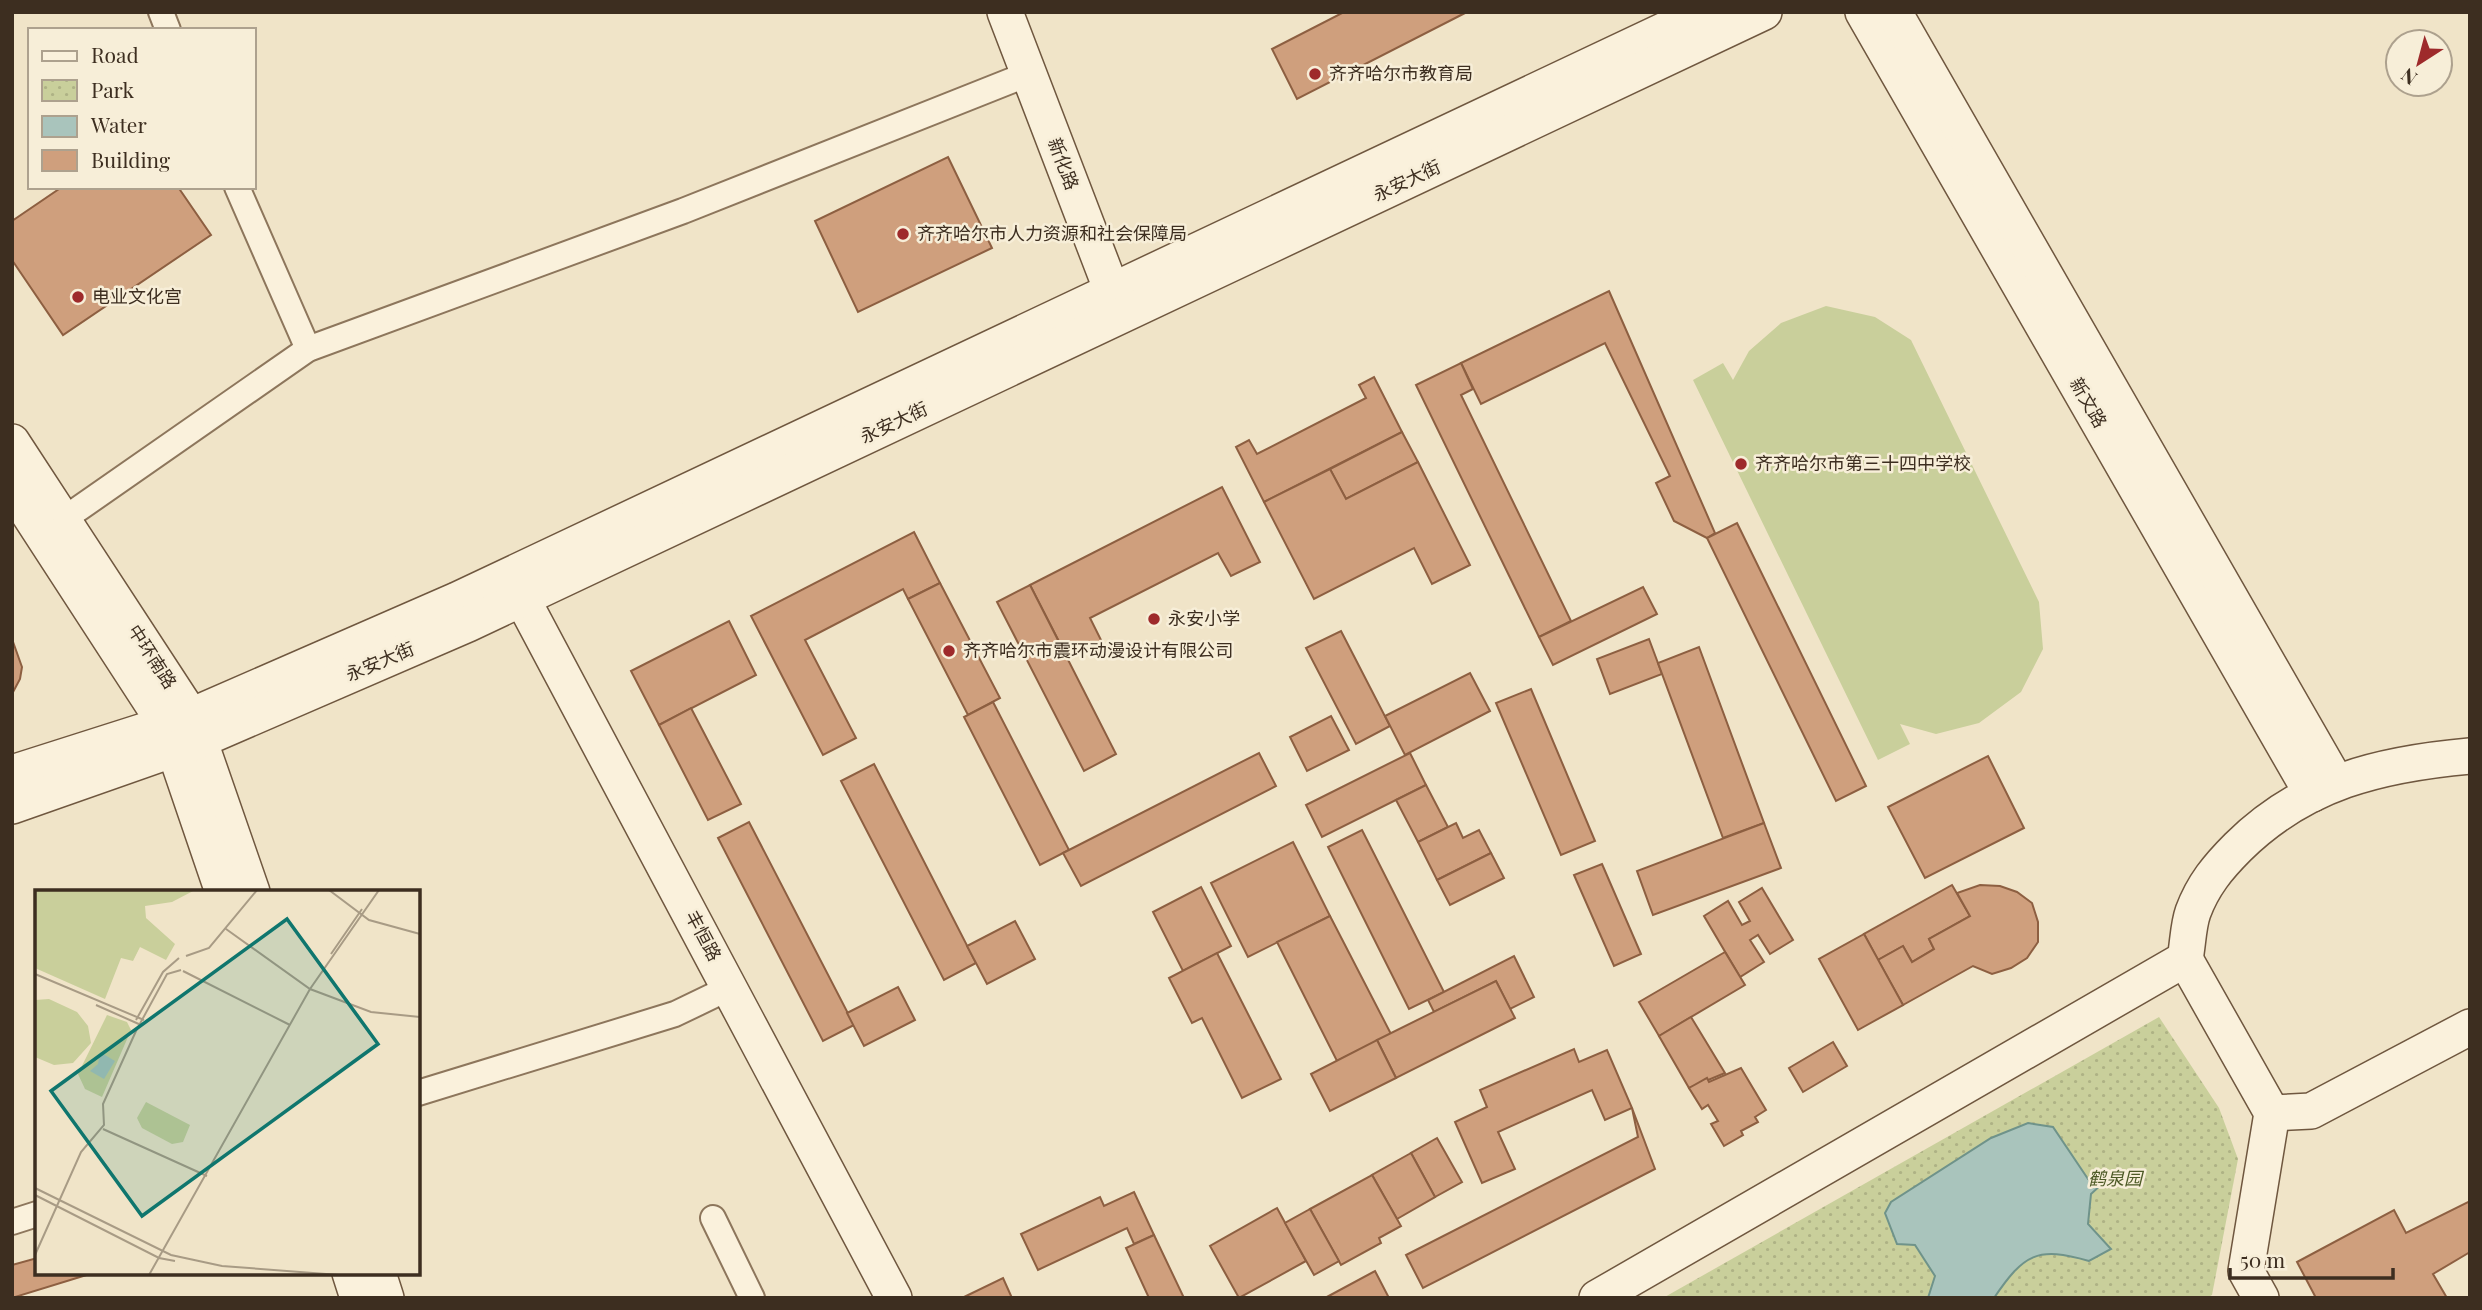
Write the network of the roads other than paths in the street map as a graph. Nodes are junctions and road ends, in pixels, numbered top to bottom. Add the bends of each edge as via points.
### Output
1 (1005, 12) edge
2 (1703, 12) edge
3 (1763, 12) edge
4 (1863, 12) edge
5 (1894, 12) edge
6 (1028, 74) junction
7 (238, 189) edge
8 (1116, 303) junction
9 (309, 349) junction
10 (12, 442) edge
11 (12, 488) edge
12 (52, 526) junction
13 (516, 587) junction
14 (183, 732) junction
15 (2470, 756) edge
16 (12, 773) edge
17 (2324, 788) junction
18 (12, 806) edge
19 (222, 890) edge
20 (251, 890) edge
21 (2186, 959) junction
22 (730, 987) junction
23 (2470, 1027) edge
24 (420, 1093) edge
25 (2272, 1113) junction
26 (35, 1215) edge
27 (713, 1218) dead end
28 (12, 1222) edge
29 (351, 1275) edge
30 (379, 1275) edge
31 (358, 1298) edge
32 (386, 1298) edge
33 (752, 1298) edge
34 (894, 1298) edge
35 (1595, 1298) edge
36 (2261, 1298) edge

1 - 6 main road, 新化路
2 - 8 main road, 永安大街
3 - 8 main road, 永安大街
4 - 17 main road, 新文路
5 - 17 main road, 新文路
6 - 8 main road, 新化路
6 - 9 street via 683,211
7 - 9 street
8 - 13 main road, 永安大街
9 - 12 street
10 - 12 main road, 中环南路
11 - 12 main road, 中环南路
12 - 14 main road, 中环南路
13 - 14 main road, 永安大街
13 - 22 main road, 丰恒路
14 - 16 main road, 永安大街
14 - 18 main road, 永安大街
14 - 19 main road, 中环南路
14 - 20 main road, 中环南路
15 - 17 main road via 2397,764
17 - 21 main road via 2283,809 2212,873 2192,914
21 - 25 main road
21 - 35 main road
22 - 24 street via 674,1014
22 - 34 main road, 丰恒路
23 - 25 main road via 2311,1111
25 - 36 main road via 2246,1270
26 - 28 street
27 - 33 street
29 - 31 main road
30 - 32 main road

